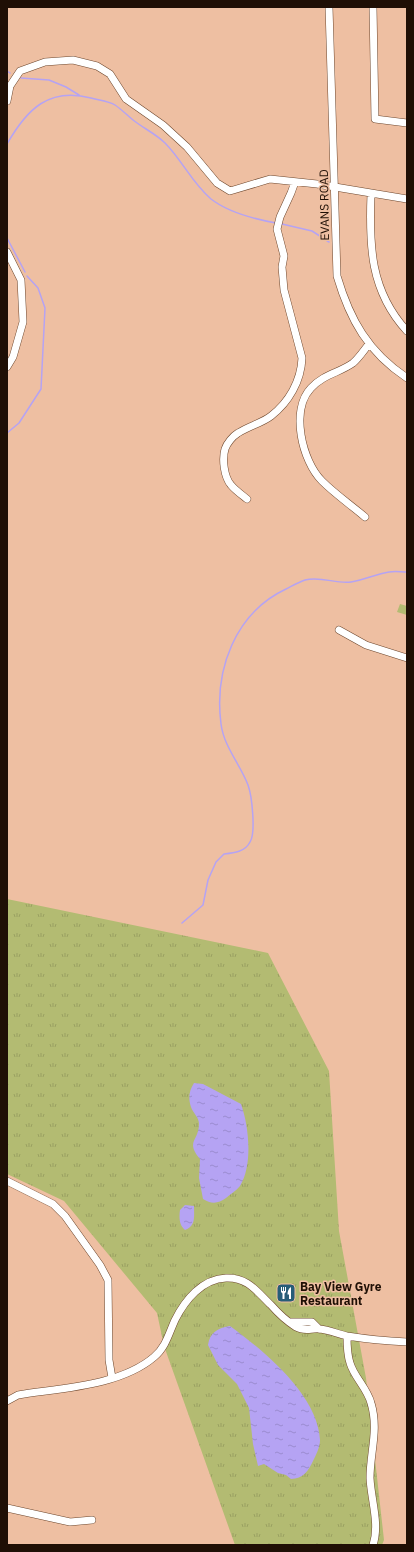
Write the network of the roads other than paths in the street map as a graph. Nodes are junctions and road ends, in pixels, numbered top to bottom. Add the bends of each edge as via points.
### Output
1 (329, 7) edge
2 (373, 7) edge
3 (7, 101) edge
4 (407, 123) edge
5 (295, 182) junction
6 (334, 188) junction
7 (371, 194) junction
8 (407, 199) edge
9 (7, 252) edge
10 (407, 331) edge
11 (369, 344) junction
12 (7, 367) edge
13 (407, 378) edge
14 (247, 499) dead end
15 (365, 516) dead end
16 (339, 630) dead end
17 (407, 658) edge
18 (7, 1181) edge
19 (347, 1336) junction
20 (407, 1342) edge
21 (112, 1378) junction
22 (7, 1401) edge
23 (7, 1508) edge
24 (92, 1520) dead end
25 (375, 1544) edge

1 - 6 street, EVANS ROAD
2 - 4 street via 375,119
3 - 5 street via 10,86 20,71 45,62 73,60 97,66 110,74 126,99 163,125 187,147 216,183 230,191 270,179
5 - 6 street
5 - 14 street via 278,223 284,256 284,290 302,358 302,369 299,380 283,404 271,416 238,433 225,449 225,469 230,485
6 - 7 street
6 - 11 street, EVANS ROAD via 337,276 353,320
7 - 8 street
7 - 10 street via 371,246 375,274 384,299
9 - 12 street via 21,280 23,322 13,357
11 - 13 street, EVANS ROAD
11 - 15 street via 354,362 322,378 310,389 303,402 300,420 303,443 311,465 321,480
16 - 17 street via 366,645
18 - 21 street via 53,1204 65,1216 108,1280 109,1360
19 - 20 street
19 - 21 street via 319,1329 312,1322 291,1322 245,1281 232,1278 212,1280 200,1287 188,1301 176,1318 164,1346 154,1357
19 - 25 street via 350,1364 371,1402 375,1426 370,1478
21 - 22 street via 18,1395
23 - 24 street via 70,1522

